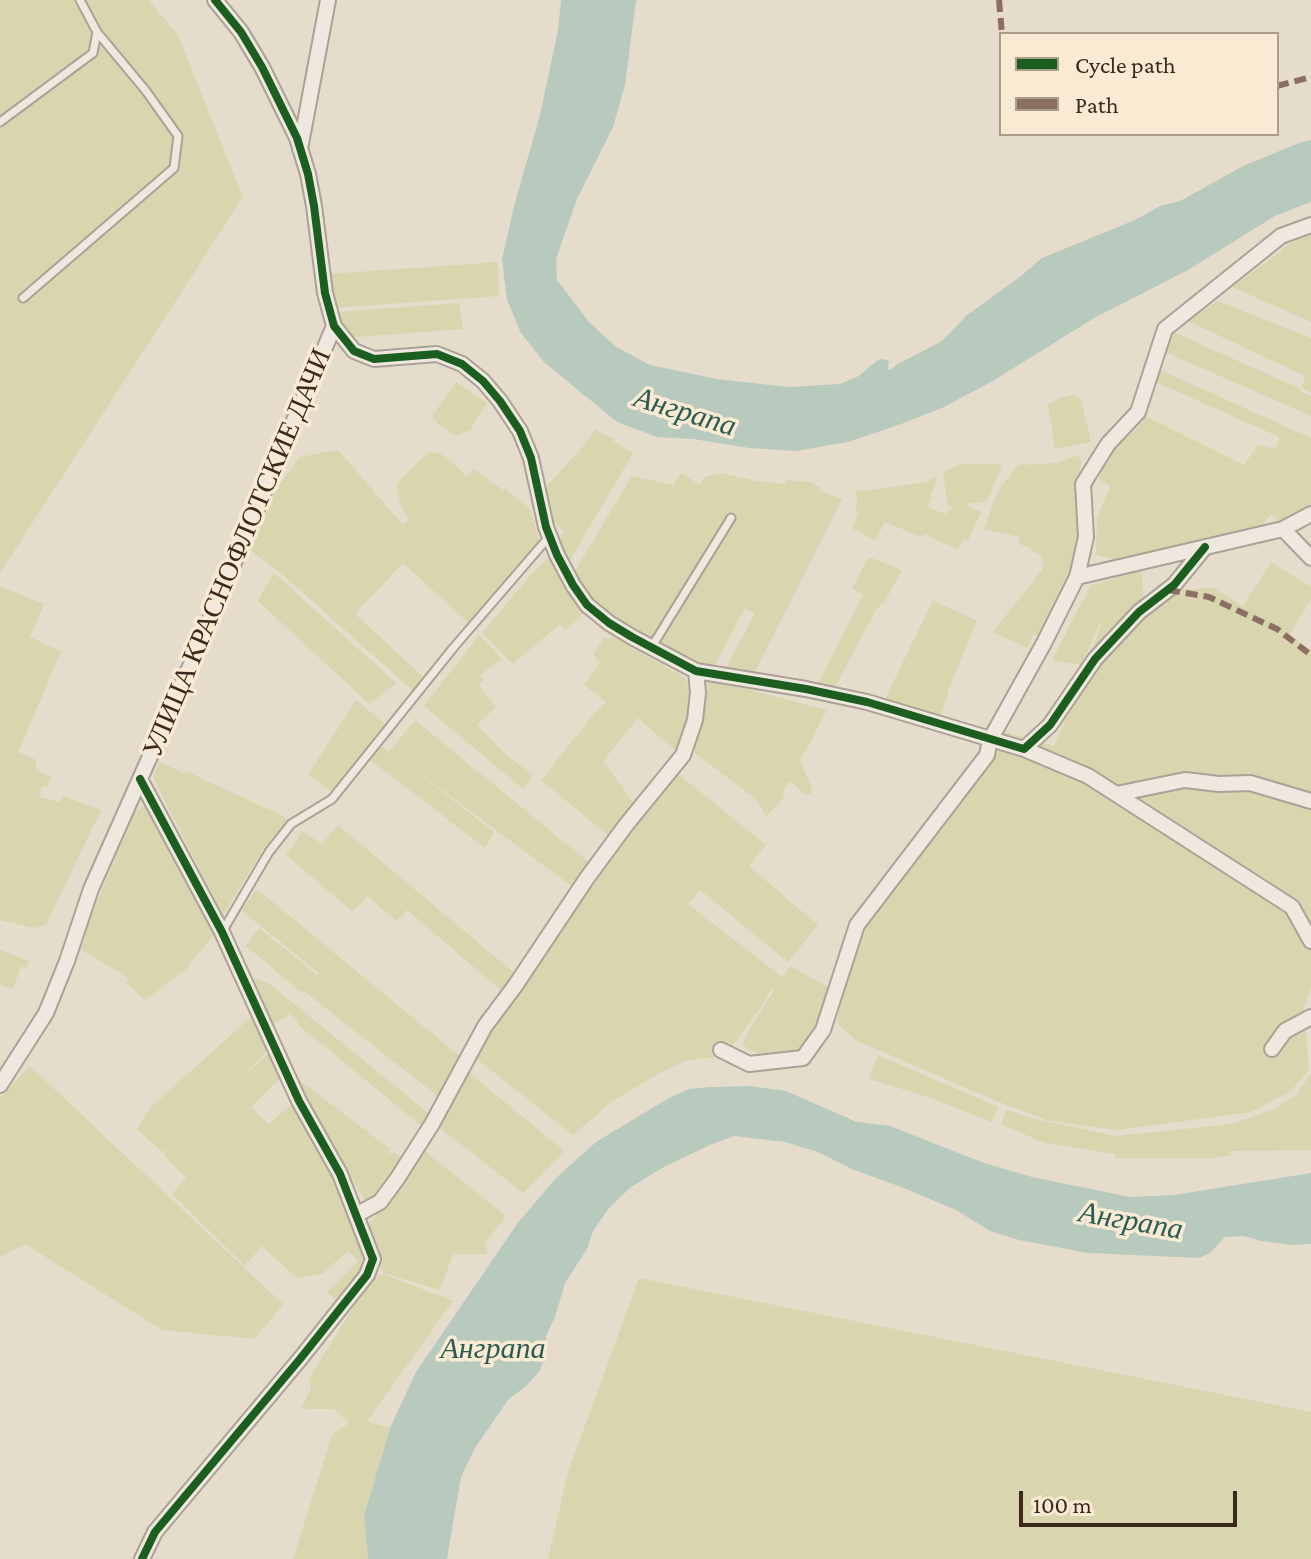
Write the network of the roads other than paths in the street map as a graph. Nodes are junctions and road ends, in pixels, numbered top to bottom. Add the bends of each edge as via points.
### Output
1 (80, 0) edge
2 (215, 0) edge
3 (328, 0) edge
4 (97, 32) junction
5 (0, 122) edge
6 (300, 149) junction
7 (1311, 225) edge
8 (23, 298) dead end
9 (334, 326) junction
10 (1311, 514) edge
11 (731, 518) dead end
12 (1283, 529) junction
13 (550, 536) junction
14 (1205, 547) junction
15 (1311, 558) edge
16 (1077, 577) junction
17 (651, 648) junction
18 (696, 671) junction
19 (990, 740) junction
20 (1024, 749) junction
21 (140, 779) junction
22 (1116, 794) junction
23 (1311, 801) edge
24 (222, 932) junction
25 (1311, 941) edge
26 (1311, 1017) edge
27 (1272, 1049) dead end
28 (721, 1050) dead end
29 (0, 1085) edge
30 (356, 1215) junction
31 (142, 1559) edge

1 - 4 lane
2 - 6 street via 262,67
3 - 6 street, УЛИЦА КРАСНОФЛОТСКИЕ ДАЧИ
4 - 5 lane via 93,53
4 - 8 lane via 178,136 174,168
6 - 9 street, УЛИЦА КРАСНОФЛОТСКИЕ ДАЧИ
7 - 16 street via 1281,236 1165,329 1138,412 1108,444 1083,484 1086,537
9 - 13 street, УЛИЦА КРАСНОФЛОТСКИЕ ДАЧИ via 354,351 374,359 437,354 462,364 483,381 520,431
9 - 21 street, УЛИЦА КРАСНОФЛОТСКИЕ ДАЧИ
10 - 12 street
11 - 17 lane
12 - 14 street
12 - 15 street
13 - 17 street, УЛИЦА КРАСНОФЛОТСКИЕ ДАЧИ via 587,605
13 - 24 lane via 332,799 291,824
14 - 16 street
14 - 20 street via 1174,585 1139,612 1095,659 1050,725
16 - 19 street
17 - 18 street, УЛИЦА КРАСНОФЛОТСКИЕ ДАЧИ
18 - 19 street, УЛИЦА КРАСНОФЛОТСКИЕ ДАЧИ via 867,702
18 - 30 street via 695,720 683,755 603,856 485,1026 397,1179 380,1202
19 - 20 street, УЛИЦА КРАСНОФЛОТСКИЕ ДАЧИ
19 - 28 street via 987,755 857,925 823,1030 803,1058 749,1064
20 - 22 street, УЛИЦА КРАСНОФЛОТСКИЕ ДАЧИ
21 - 24 street
21 - 29 street, УЛИЦА КРАСНОФЛОТСКИЕ ДАЧИ via 91,889 46,1013
22 - 23 street via 1185,780 1250,783
22 - 25 street, УЛИЦА КРАСНОФЛОТСКИЕ ДАЧИ via 1292,907
24 - 30 street
26 - 27 street via 1285,1031
30 - 31 street via 373,1259 367,1275 155,1532

